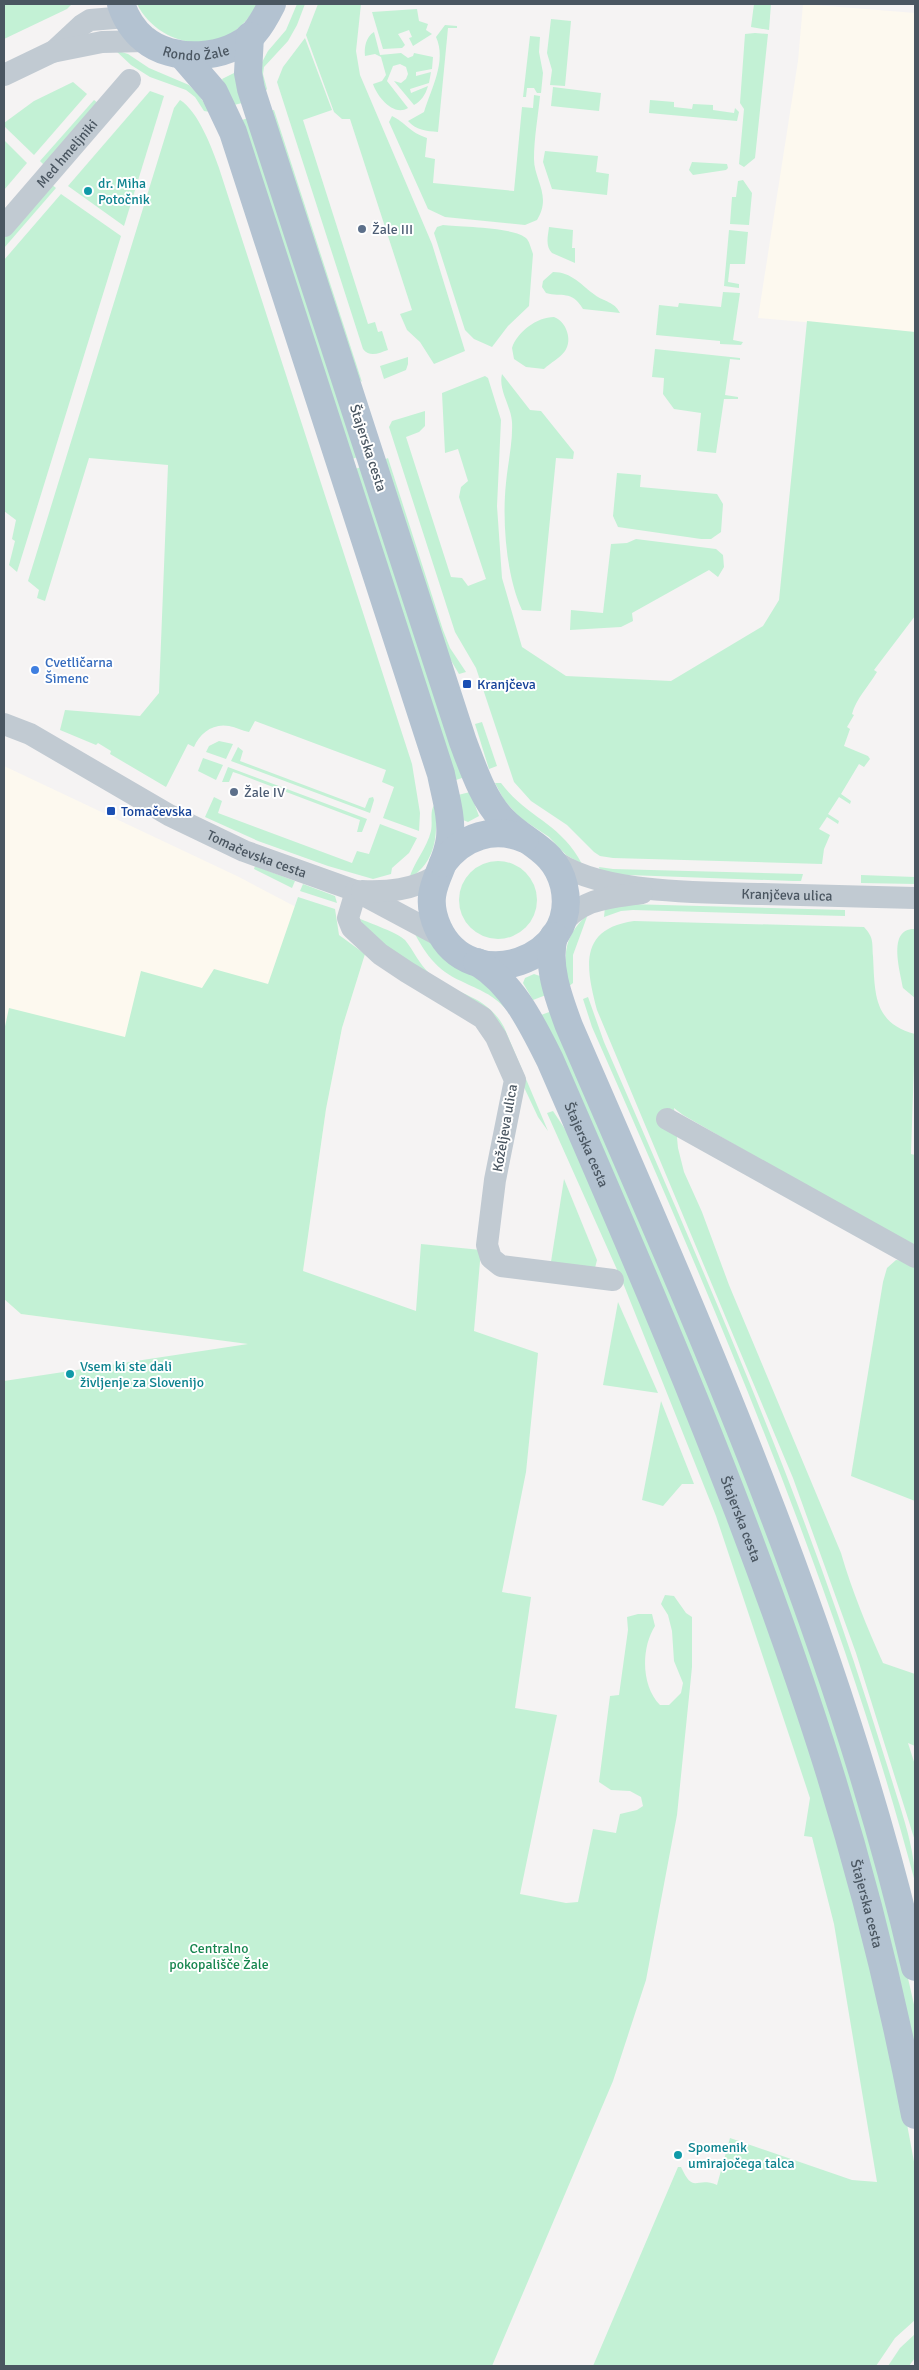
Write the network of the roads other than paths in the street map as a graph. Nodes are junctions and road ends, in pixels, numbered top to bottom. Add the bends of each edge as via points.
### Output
1 (272, 4) edge
2 (288, 4) edge
3 (124, 10) edge
4 (250, 36) junction
5 (146, 41) junction
6 (52, 52) junction
7 (182, 55) junction
8 (4, 76) edge
9 (130, 80) dead end
10 (251, 89) junction
11 (4, 226) edge
12 (4, 724) edge
13 (529, 840) junction
14 (551, 858) junction
15 (439, 869) junction
16 (660, 890) junction
17 (356, 891) junction
18 (915, 898) edge
19 (556, 933) junction
20 (444, 938) junction
21 (477, 962) junction
22 (667, 1118) dead end
23 (915, 1257) edge
24 (613, 1280) dead end
25 (915, 1967) edge
26 (915, 2116) edge

1 - 4 main road, Rondo Žale via 262,24
2 - 10 main road via 282,22 259,51
3 - 5 main road, Rondo Žale
3 - 6 street via 90,20
4 - 7 main road, Rondo Žale via 218,53
4 - 10 main road, Štajerska cesta via 248,73
5 - 6 street via 102,42
5 - 7 main road, Rondo Žale
6 - 8 street
7 - 15 main road, Štajerska cesta via 214,92 232,132 441,774 450,836
9 - 11 street, Med hmeljniki
10 - 13 main road, Štajerska cesta via 463,742 494,810
12 - 17 street, Tomačevska cesta via 30,734 135,797 220,840
13 - 14 main road, Štajerska cesta
13 - 15 main road, Štajerska cesta via 506,833 485,834 465,841
14 - 16 street, Kranjčeva ulica via 580,875
14 - 19 main road, Štajerska cesta via 565,892 564,913
15 - 17 street, Tomačevska cesta via 413,887 397,891
15 - 20 main road, Štajerska cesta via 432,890 432,904 436,925
16 - 18 street, Kranjčeva ulica
16 - 19 street, Kranjčeva ulica via 583,905 574,910
17 - 20 street, Tomačevska cesta
17 - 24 street, Koželjeva ulica via 348,918 352,928 374,949 407,972 483,1018 496,1037 515,1080 490,1209 487,1244 491,1258 501,1266
19 - 21 main road, Štajerska cesta via 536,954 520,962 501,966
19 - 25 main road, Štajerska cesta via 551,952 553,971 569,1026 732,1413 820,1642 871,1801
20 - 21 main road, Štajerska cesta via 458,952
21 - 26 main road, Štajerska cesta via 504,983 550,1060 740,1515 789,1647 838,1798 875,1933
22 - 23 street

